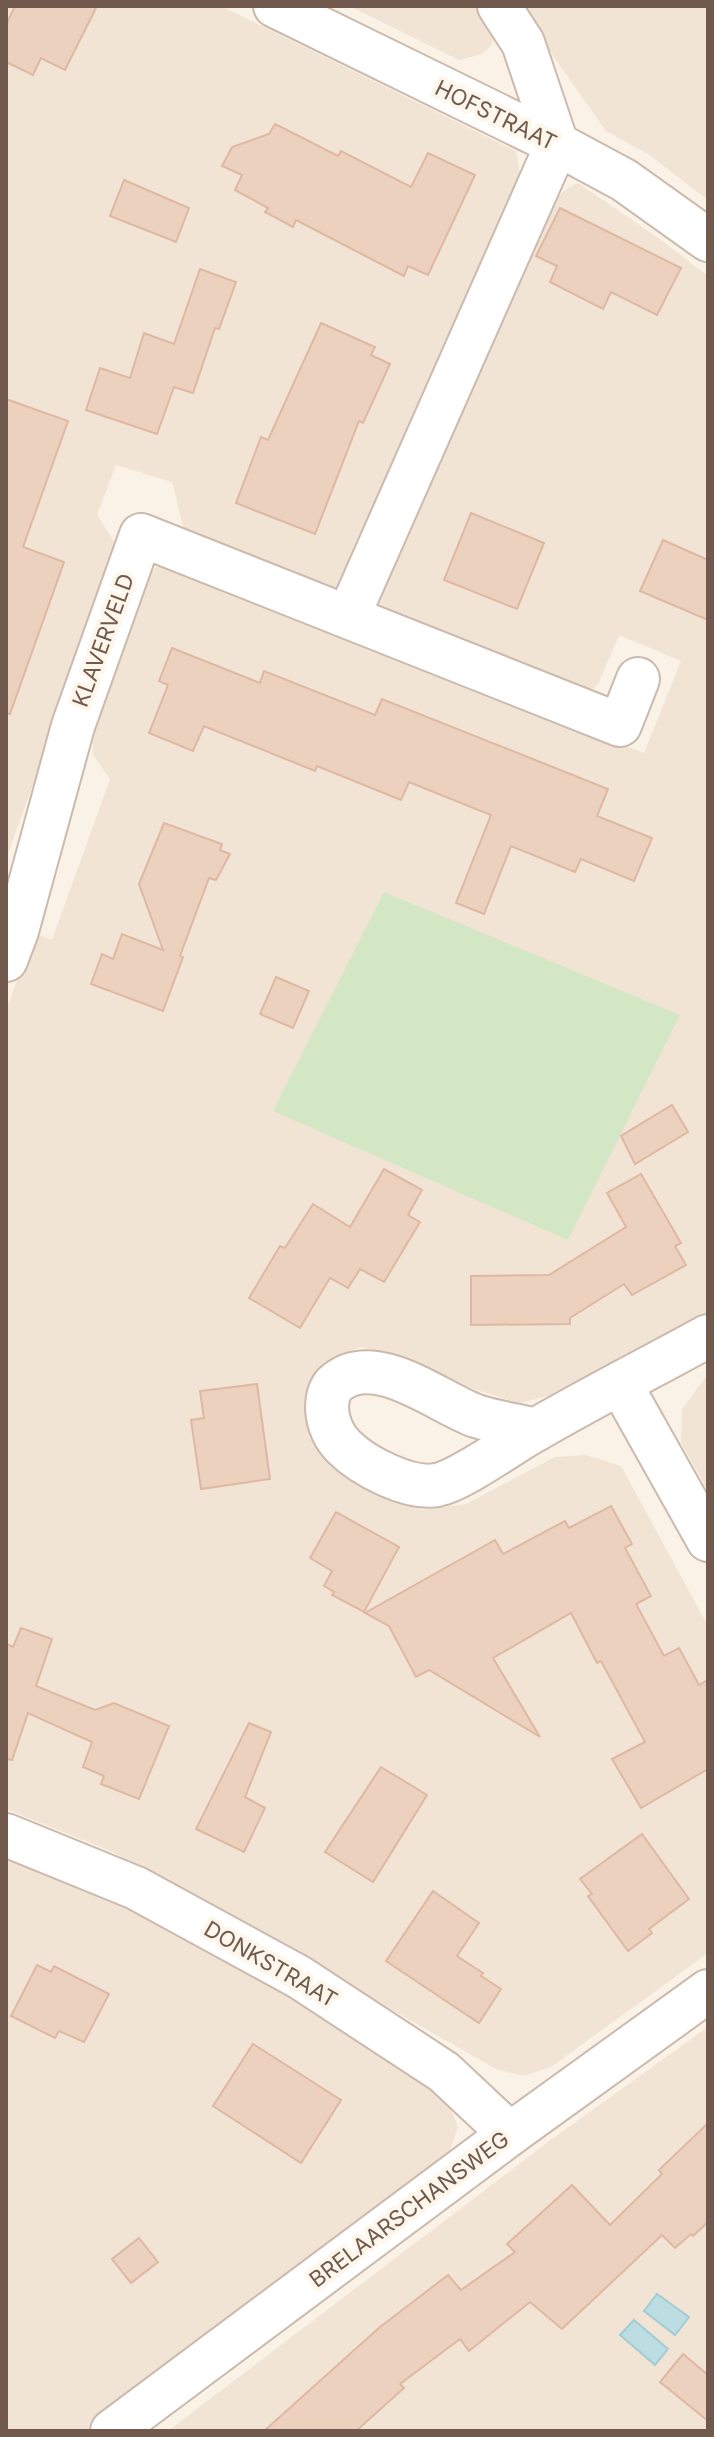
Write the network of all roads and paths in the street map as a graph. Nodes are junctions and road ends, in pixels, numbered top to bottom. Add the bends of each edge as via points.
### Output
1 (275, 6) edge
2 (503, 8) edge
3 (557, 144) junction
4 (708, 240) edge
5 (348, 617) junction
6 (638, 679) dead end
7 (6, 960) edge
8 (708, 1336) edge
9 (621, 1385) junction
10 (536, 1430) dead end
11 (708, 1540) edge
12 (6, 1835) edge
13 (708, 1991) edge
14 (510, 2134) junction
15 (112, 2431) edge

1 - 3 street, HOFSTRAAT
2 - 3 street via 523,43
3 - 4 street, HOFSTRAAT via 624,180
3 - 5 street
5 - 6 street, KLAVERVELD via 620,725
5 - 7 street, KLAVERVELD via 141,535 73,726
8 - 9 street
9 - 10 street
9 - 11 street
12 - 14 street, DONKSTRAAT via 136,1888 299,1977 444,2072
13 - 14 street, BRELAARSCHANSWEG
14 - 15 street, BRELAARSCHANSWEG

